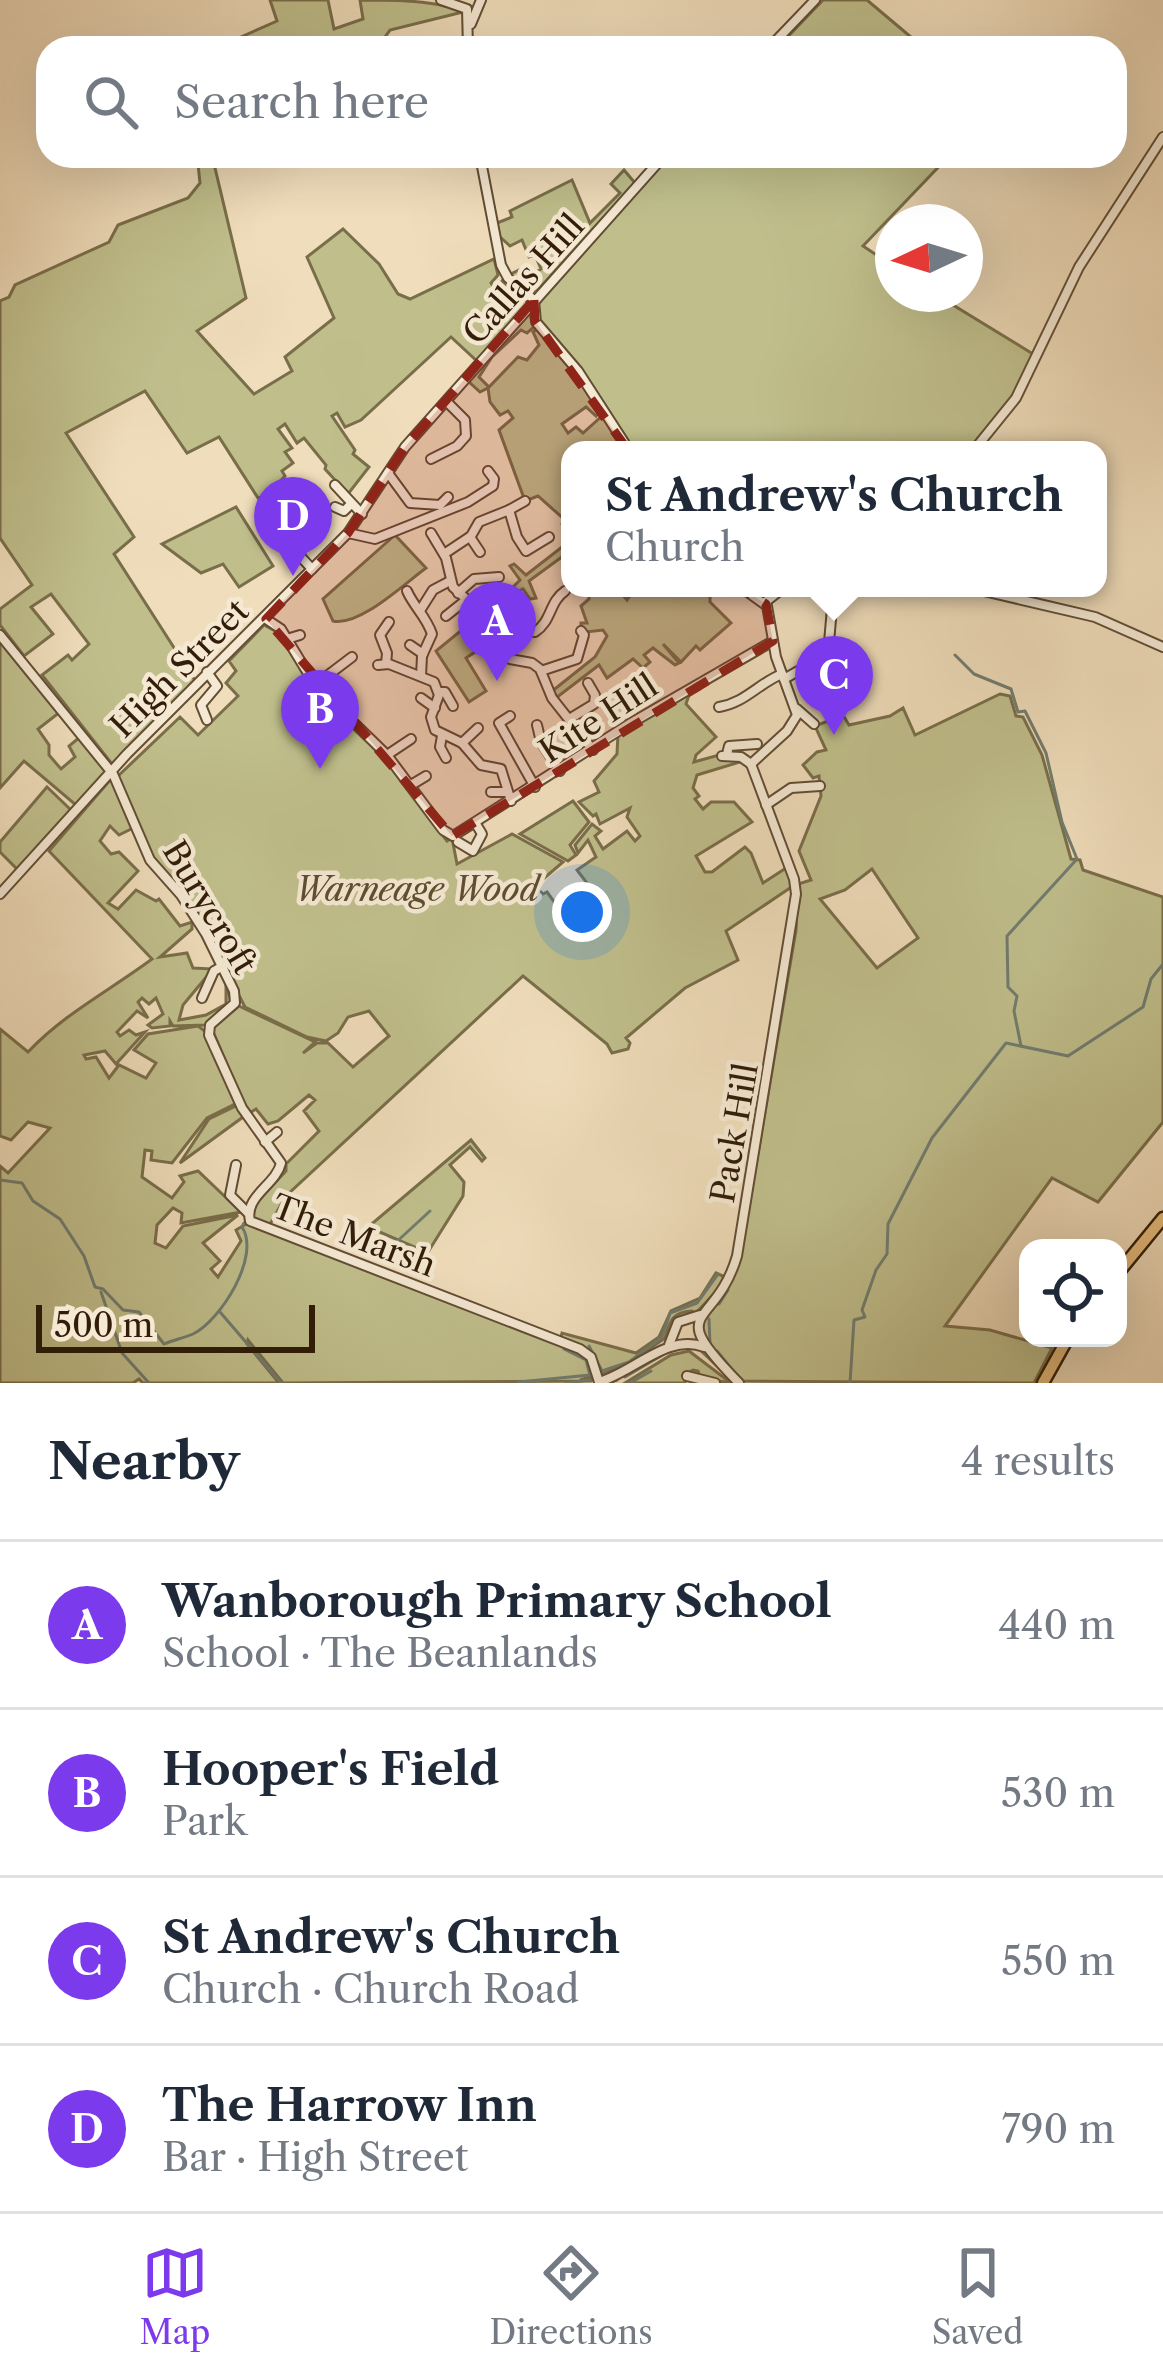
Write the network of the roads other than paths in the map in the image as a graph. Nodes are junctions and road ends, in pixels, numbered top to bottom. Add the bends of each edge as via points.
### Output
1 (441, 0) edge
2 (815, 0) edge
3 (480, 3) edge
4 (466, 8) junction
5 (470, 25) junction
6 (469, 36) edge
7 (780, 36) edge
8 (1163, 137) edge
9 (482, 168) edge
10 (653, 168) edge
11 (529, 300) junction
12 (467, 380) joint
13 (447, 402) junction
14 (623, 441) edge
15 (981, 441) edge
16 (431, 459) dead end
17 (488, 471) dead end
18 (388, 473) junction
19 (335, 484) dead end
20 (448, 497) dead end
21 (525, 501) dead end
22 (350, 505) junction
23 (335, 507) dead end
24 (509, 510) junction
25 (362, 514) junction
26 (348, 533) junction
27 (431, 536) dead end
28 (470, 537) junction
29 (549, 537) dead end
30 (302, 548) dead end
31 (480, 552) dead end
32 (444, 554) junction
33 (311, 568) junction
34 (499, 578) dead end
35 (450, 581) junction
36 (551, 587) dead end
37 (407, 591) dead end
38 (462, 597) junction
39 (755, 597) edge
40 (772, 597) edge
41 (1009, 597) edge
42 (764, 603) junction
43 (832, 608) dead end
44 (421, 609) junction
45 (449, 616) dead end
46 (266, 619) junction
47 (389, 622) dead end
48 (490, 624) junction
49 (585, 634) dead end
50 (0, 635) edge
51 (300, 635) dead end
52 (287, 639) junction
53 (773, 641) junction
54 (410, 645) dead end
55 (1163, 647) edge
56 (423, 654) junction
57 (352, 657) dead end
58 (541, 671) junction
59 (207, 672) junction
60 (421, 676) junction
61 (783, 676) junction
62 (588, 683) dead end
63 (315, 685) junction
64 (439, 692) junction
65 (421, 698) dead end
66 (594, 704) junction
67 (454, 706) dead end
68 (719, 706) dead end
69 (435, 708) junction
70 (797, 709) junction
71 (604, 710) dead end
72 (510, 716) dead end
73 (571, 718) junction
74 (207, 720) dead end
75 (814, 724) dead end
76 (537, 725) dead end
77 (478, 728) dead end
78 (562, 731) dead end
79 (581, 731) junction
80 (442, 736) junction
81 (407, 740) dead end
82 (462, 743) junction
83 (757, 744) dead end
84 (593, 750) junction
85 (388, 755) junction
86 (446, 758) dead end
87 (751, 764) junction
88 (111, 771) junction
89 (560, 771) junction
90 (426, 776) dead end
91 (411, 785) junction
92 (820, 786) dead end
93 (535, 787) junction
94 (491, 792) dead end
95 (508, 797) junction
96 (766, 805) junction
97 (476, 824) junction
98 (454, 839) junction
99 (0, 894) edge
100 (223, 966) junction
101 (202, 998) dead end
102 (235, 1002) joint
103 (277, 1132) dead end
104 (266, 1142) junction
105 (236, 1165) dead end
106 (248, 1213) junction
107 (1163, 1218) edge
108 (1127, 1262) edge
109 (701, 1314) junction
110 (688, 1318) junction
111 (698, 1329) junction
112 (674, 1333) junction
113 (686, 1342) junction
114 (669, 1345) junction
115 (704, 1347) junction
116 (1063, 1347) edge
117 (692, 1375) dead end
118 (599, 1382) edge
119 (715, 1383) edge
120 (740, 1383) edge
121 (1043, 1383) edge

1 - 4 street
2 - 7 street
3 - 4 street
3 - 5 street
4 - 5 street
5 - 6 street
8 - 15 street via 1079,267 1016,398
9 - 11 street via 501,265
10 - 11 street, Callas Hill
11 - 12 street, Callas Hill
11 - 14 street via 536,322
12 - 13 street, High Street
13 - 16 street via 465,420 466,436
13 - 18 street, High Street
17 - 26 street via 494,486 468,502 375,539
18 - 20 street via 407,501 440,505
18 - 25 street, High Street
19 - 22 street
21 - 24 street
22 - 23 street
22 - 25 street
24 - 28 street via 477,524
24 - 29 street via 528,553
25 - 26 street, High Street
26 - 33 street, High Street
27 - 32 street
28 - 31 street
28 - 32 street
30 - 33 street
32 - 35 street
33 - 46 street, High Street
34 - 38 street via 472,580
35 - 38 street
35 - 44 street
36 - 48 street via 561,594 534,635 506,618
37 - 44 street
38 - 45 street
38 - 48 street
39 - 42 street
40 - 42 street
41 - 55 street via 1095,617
42 - 53 street
43 - 61 street via 827,655
44 - 56 street via 432,634
46 - 52 street
46 - 59 street, High Street
47 - 60 street via 375,632 382,664
48 - 58 street via 510,659
49 - 58 street via 577,659
50 - 88 street, Burycroft
51 - 52 street
52 - 63 street
53 - 61 street
53 - 84 street, Kite Hill
54 - 56 street
56 - 60 street
57 - 63 street
58 - 73 street
59 - 74 street via 217,688 201,705
59 - 88 street, High Street
60 - 64 street
61 - 68 street
61 - 70 street
62 - 66 street
63 - 85 street
64 - 67 street
64 - 69 street
65 - 69 street
66 - 71 street
66 - 73 street
69 - 80 street via 431,722
70 - 75 street
70 - 87 street via 791,726
72 - 93 street via 499,723
73 - 79 street
76 - 89 street
77 - 82 street
78 - 79 street via 569,738
79 - 84 street
80 - 82 street
80 - 86 street
81 - 85 street
82 - 95 street via 481,765 502,764
83 - 87 street via 729,746 725,755
84 - 89 street, Kite Hill
85 - 91 street
87 - 96 street, Pack Hill
88 - 99 street, High Street
88 - 100 street, Burycroft via 150,860
89 - 93 street, Kite Hill
90 - 91 street
91 - 98 street
92 - 96 street via 791,788
93 - 95 street, Kite Hill
94 - 95 street
95 - 97 street, Kite Hill
96 - 109 street, Pack Hill via 795,883 789,950 737,1256
97 - 98 street, Kite Hill
97 - 98 street via 486,837 473,850
100 - 101 street
100 - 102 street, Burycroft
102 - 104 street, The Marsh via 208,1032
103 - 104 street
104 - 106 street, The Marsh via 281,1168
105 - 106 street via 230,1195
106 - 118 street, The Marsh via 252,1222 322,1251 580,1348
107 - 108 main road
109 - 110 street
109 - 111 street, Pack Hill
110 - 111 street
110 - 112 street
111 - 113 street
111 - 115 street
112 - 113 street
112 - 114 street
113 - 114 street
113 - 115 street
114 - 118 street
115 - 120 street
116 - 121 main road
117 - 119 street

